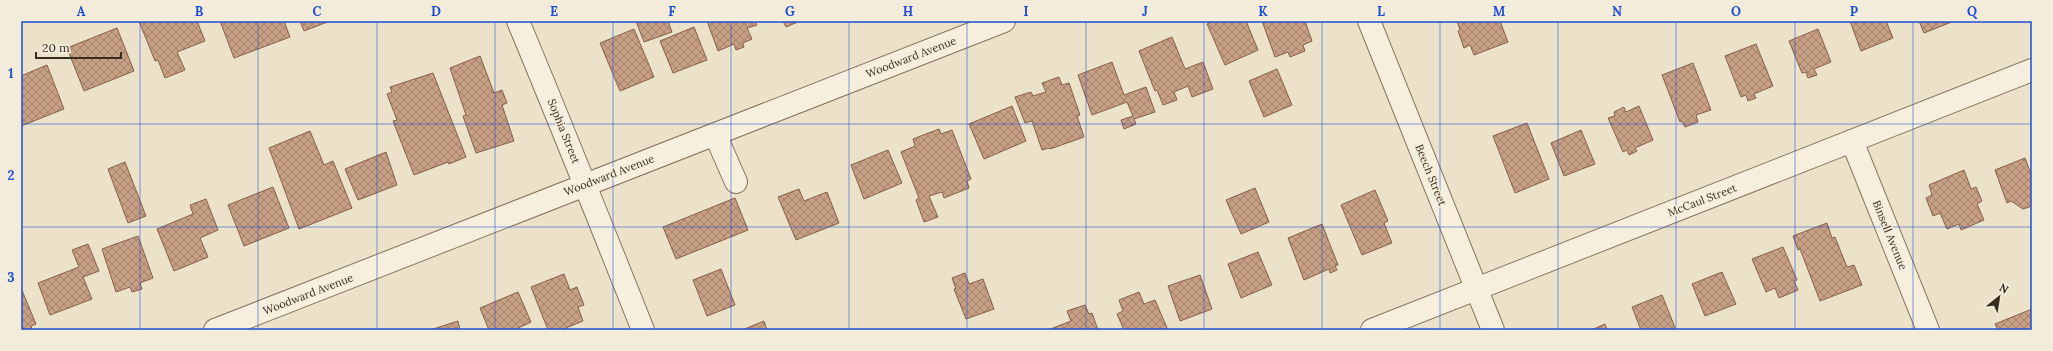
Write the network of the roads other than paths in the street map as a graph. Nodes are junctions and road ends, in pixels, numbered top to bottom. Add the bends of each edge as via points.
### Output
1 (518, 21) edge
2 (1004, 21) edge
3 (1369, 21) edge
4 (2032, 70) edge
5 (715, 134) junction
6 (1852, 141) junction
7 (736, 182) dead end
8 (584, 185) junction
9 (1477, 288) junction
10 (215, 330) edge
11 (643, 330) edge
12 (1372, 330) edge
13 (1493, 330) edge
14 (1928, 330) edge

1 - 8 street, Sophia Street via 575,155
2 - 5 street, Woodward Avenue
3 - 9 street, Beech Street
4 - 6 street, McCaul Street
5 - 7 street
5 - 8 street, Woodward Avenue
6 - 9 street, McCaul Street
6 - 14 street, Binsell Avenue
8 - 10 street, Woodward Avenue
8 - 11 street, Sophia Street
9 - 12 street, McCaul Street
9 - 13 street, Beech Street

